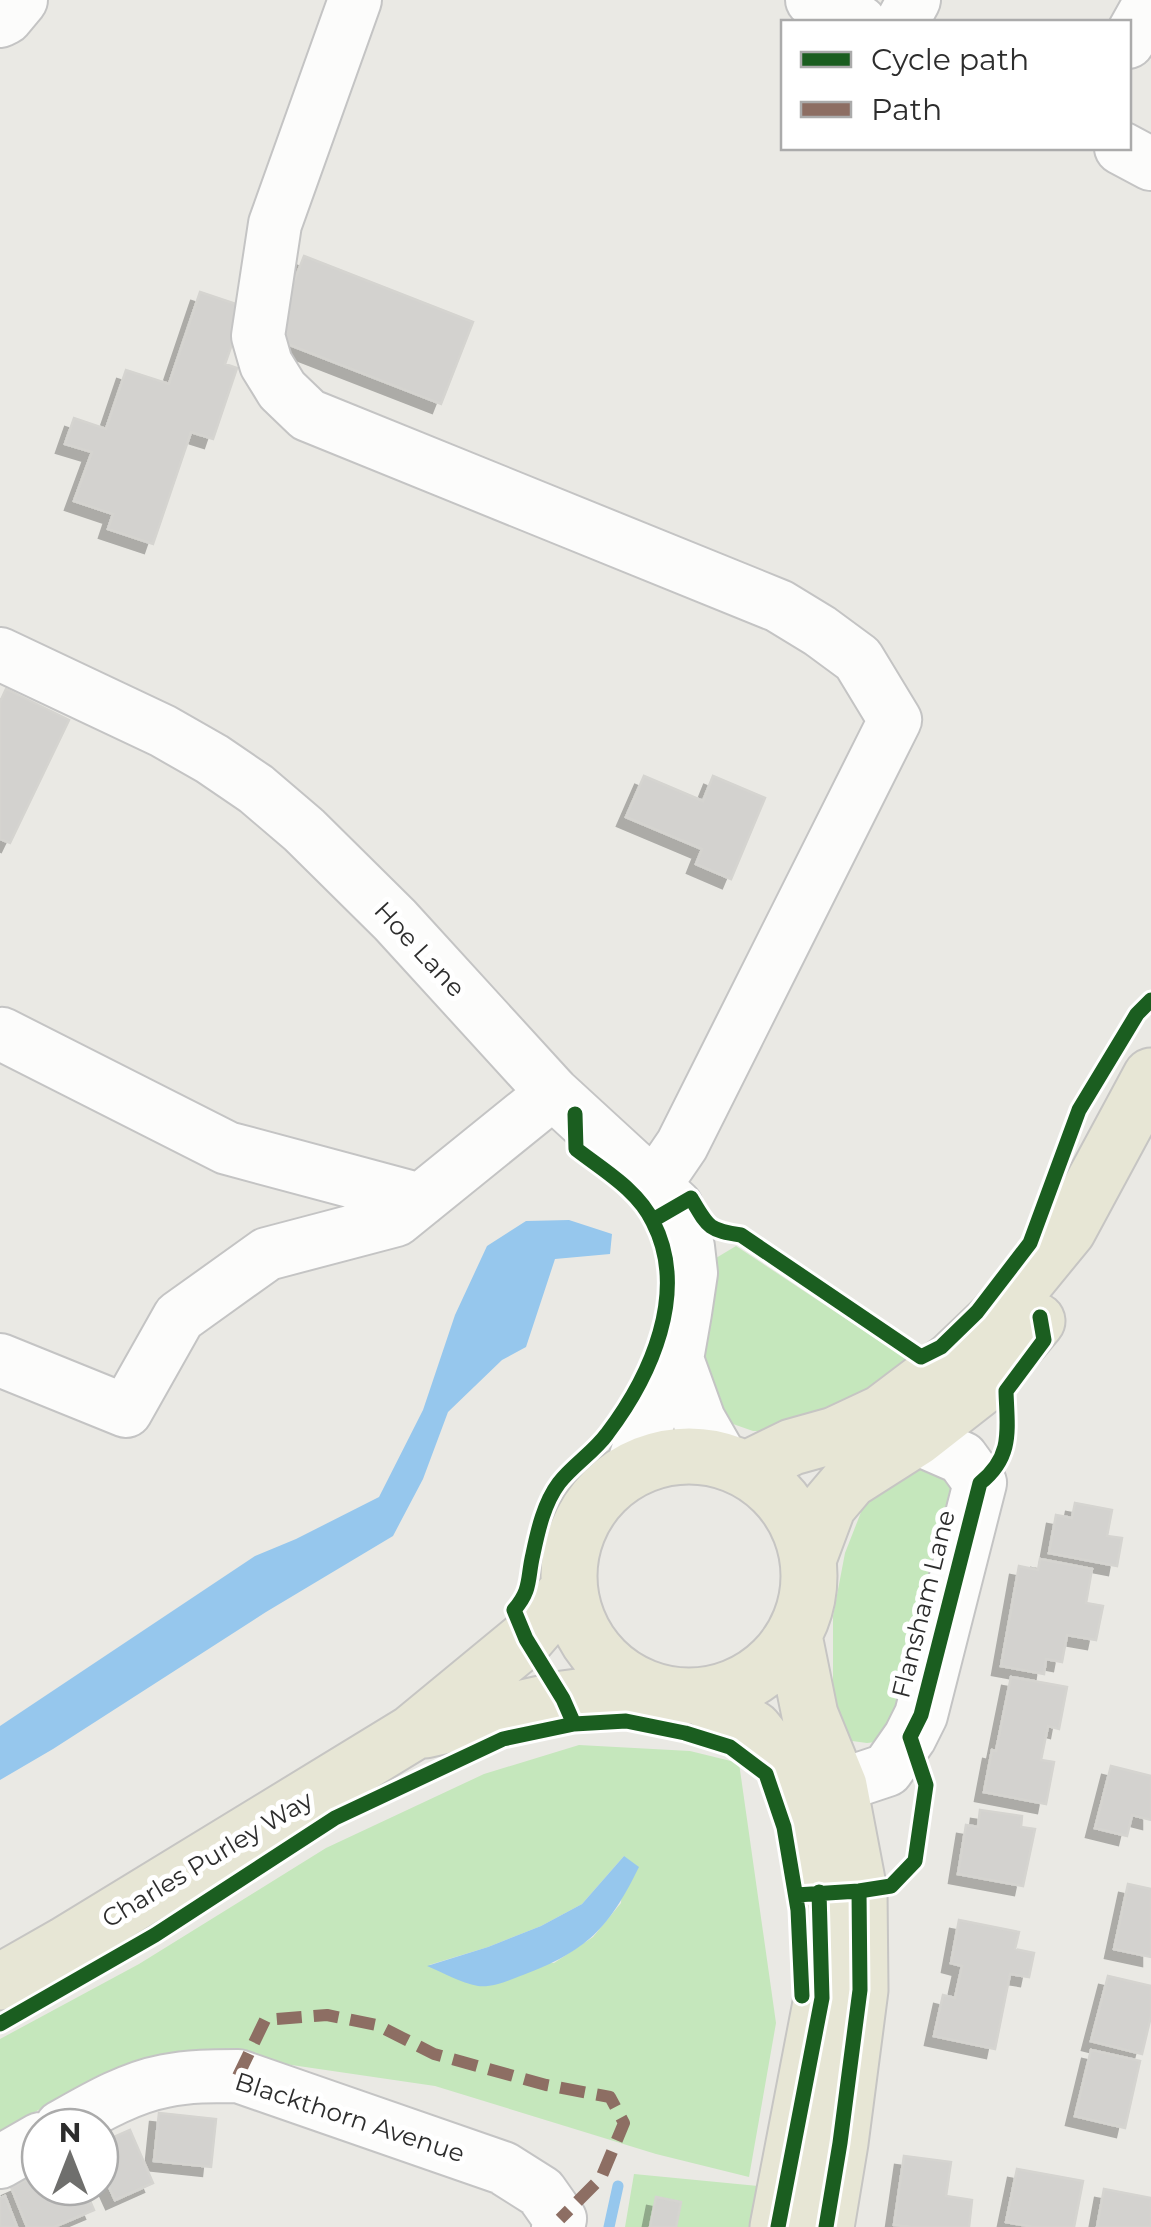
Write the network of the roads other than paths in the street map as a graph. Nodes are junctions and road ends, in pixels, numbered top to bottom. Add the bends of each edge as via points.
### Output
1 (20, 0) edge
2 (355, 0) edge
3 (812, 0) edge
4 (1151, 1) edge
5 (0, 20) edge
6 (856, 20) edge
7 (1131, 37) edge
8 (1125, 150) edge
9 (1151, 164) edge
10 (0, 654) edge
11 (0, 1035) edge
12 (1151, 1076) edge
13 (553, 1092) junction
14 (654, 1186) junction
15 (421, 1200) junction
16 (1068, 1230) junction
17 (677, 1359) junction
18 (0, 1360) edge
19 (916, 1438) junction
20 (734, 1465) junction
21 (632, 1470) junction
22 (809, 1557) junction
23 (569, 1589) junction
24 (794, 1636) junction
25 (645, 1688) junction
26 (699, 1696) junction
27 (412, 1733) junction
28 (839, 1786) junction
29 (0, 1982) edge
30 (96, 2107) edge
31 (558, 2227) edge
32 (778, 2227) edge
33 (826, 2227) edge

1 - 5 street
2 - 14 street via 275,224 258,336 282,390 308,416 779,606 858,659 895,720 682,1145
3 - 6 street
4 - 7 street
8 - 9 street
10 - 13 street, Hoe Lane via 163,731 256,789 395,920
11 - 15 street via 227,1148
12 - 16 main road
13 - 14 street, Hoe Lane
13 - 15 street
14 - 17 street, Hoe Lane via 676,1206 688,1246 691,1274
15 - 18 street via 396,1220 267,1254 179,1318 126,1411
16 - 19 main road via 1059,1283 1040,1318 980,1388
16 - 20 main road via 996,1318 882,1413 835,1435
17 - 20 street, Hoe Lane via 699,1420
17 - 21 street, Hoe Lane
19 - 22 main road via 850,1480 828,1506
19 - 28 street, Flansham Lane via 962,1458 980,1482 916,1726 888,1770
20 - 21 main road via 691,1455
20 - 22 main road via 776,1492 797,1522
21 - 23 main road via 603,1491 582,1519 570,1554
22 - 24 main road via 808,1598
23 - 25 main road via 593,1649 616,1673
23 - 27 main road, Charles Purley Way via 526,1639
24 - 26 main road via 754,1678
24 - 28 main road via 810,1714
25 - 26 main road
25 - 27 main road, Charles Purley Way
26 - 32 main road via 754,1729 799,1785 819,1892 822,1998
27 - 29 main road, Charles Purley Way
28 - 33 main road via 859,1891 860,1990
30 - 31 street, Blackthorn Avenue via 161,2082 238,2076 503,2168 541,2192 560,2219

